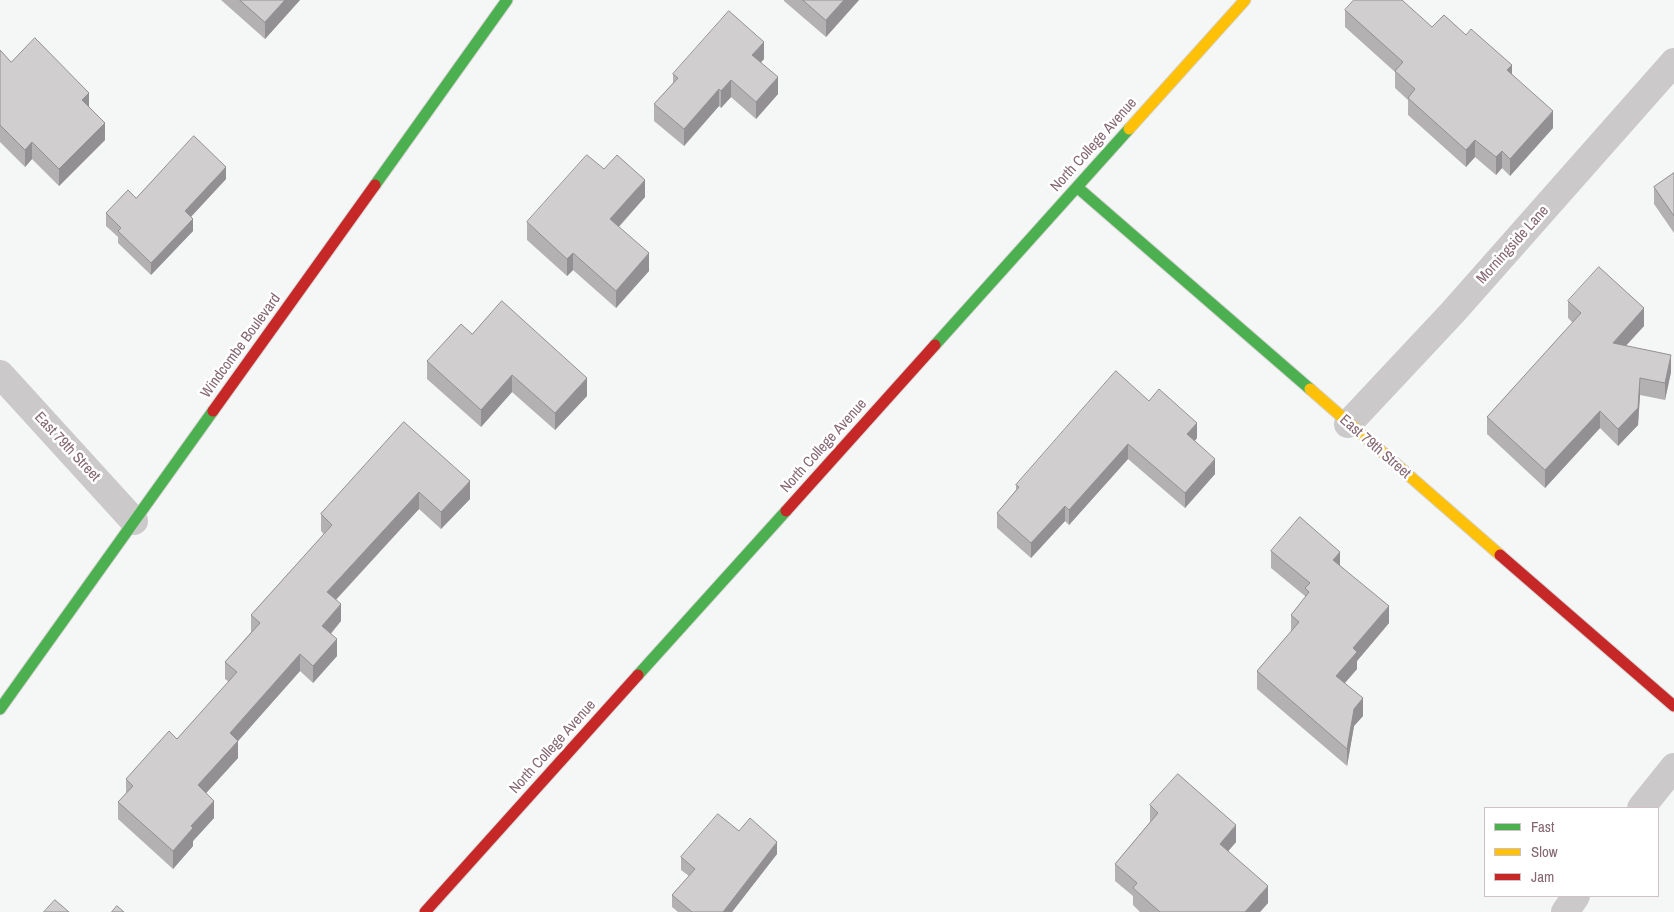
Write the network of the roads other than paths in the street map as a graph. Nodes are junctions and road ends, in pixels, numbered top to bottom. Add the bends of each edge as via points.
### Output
1 (507, 0) edge
2 (1244, 0) edge
3 (1674, 62) edge
4 (1077, 186) junction
5 (0, 374) edge
6 (1348, 424) junction
7 (134, 520) junction
8 (1674, 706) edge
9 (0, 709) edge
10 (1674, 766) edge
11 (1642, 807) edge
12 (1575, 897) edge
13 (425, 912) edge
14 (1565, 912) edge

1 - 7 street, Windcombe Boulevard
2 - 4 street, North College Avenue
3 - 6 street, Morningside Lane
4 - 6 street, East 79th Street
4 - 13 street, North College Avenue
5 - 7 street, East 79th Street
6 - 8 street, East 79th Street
7 - 9 street, Windcombe Boulevard
10 - 11 street
12 - 14 street

